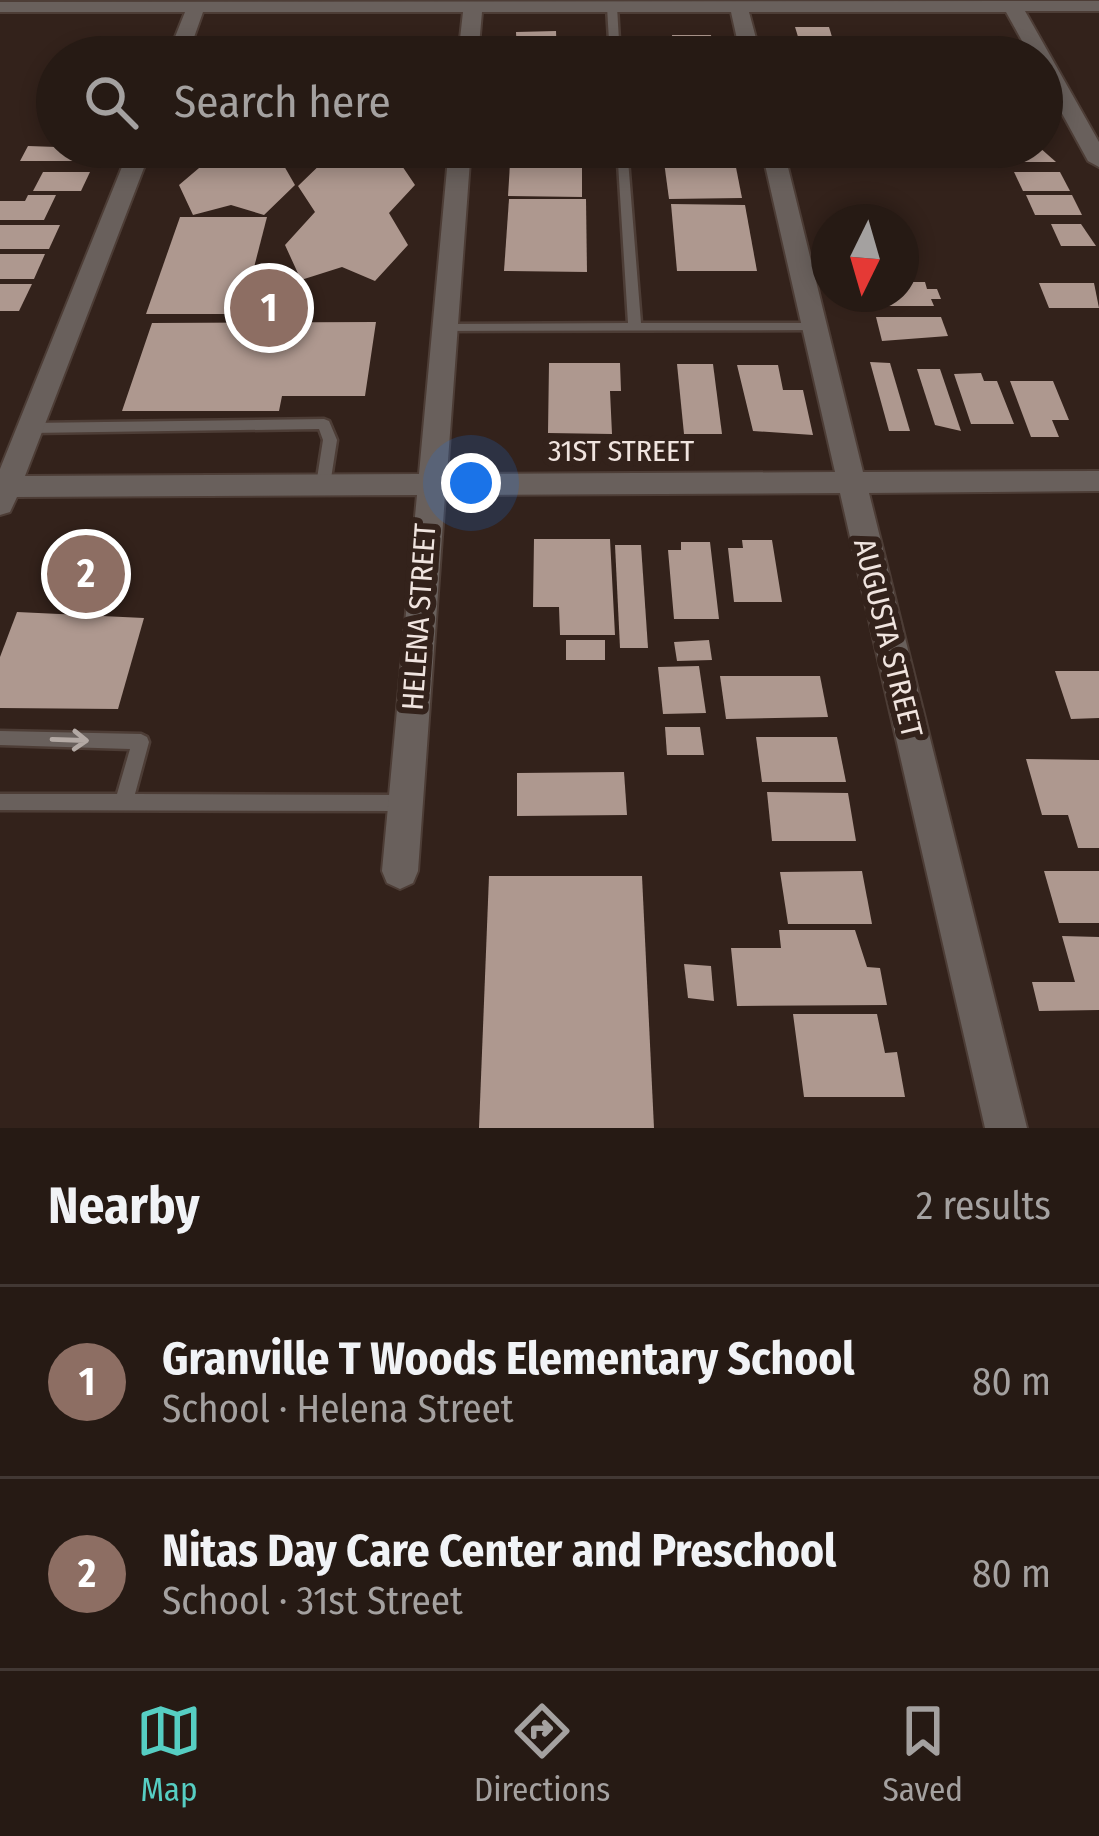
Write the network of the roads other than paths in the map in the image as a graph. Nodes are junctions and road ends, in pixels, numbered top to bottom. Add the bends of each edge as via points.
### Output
1 (1099, 6) edge
2 (0, 7) edge
3 (196, 7) junction
4 (472, 7) junction
5 (612, 7) junction
6 (740, 7) junction
7 (1013, 7) junction
8 (185, 36) edge
9 (470, 36) edge
10 (614, 36) edge
11 (746, 36) edge
12 (1029, 36) edge
13 (1063, 97) edge
14 (1099, 161) edge
15 (133, 168) edge
16 (458, 168) edge
17 (624, 168) edge
18 (777, 168) edge
19 (814, 327) junction
20 (444, 328) junction
21 (635, 328) junction
22 (30, 428) junction
23 (1099, 482) edge
24 (851, 483) junction
25 (323, 485) junction
26 (430, 485) junction
27 (2, 493) edge
28 (0, 738) edge
29 (124, 801) junction
30 (0, 802) edge
31 (405, 803) junction
32 (400, 871) dead end
33 (1006, 1128) edge

1 - 7 street
2 - 3 street
3 - 4 street
3 - 8 street
4 - 5 street
4 - 9 street
5 - 6 street
5 - 10 lane
6 - 7 street
6 - 11 street
7 - 12 street
13 - 14 street
15 - 22 street
16 - 20 street, HELENA STREET
17 - 21 lane
18 - 19 street, AUGUSTA STREET
19 - 21 lane
19 - 24 street, AUGUSTA STREET
20 - 21 lane
20 - 26 street, HELENA STREET
22 - 25 lane via 324,424 330,440
22 - 27 street
23 - 24 street, 31ST STREET
24 - 26 street, 31ST STREET
24 - 33 street, AUGUSTA STREET
25 - 26 street, 31ST STREET
25 - 27 street, 31ST STREET
26 - 31 street, HELENA STREET
28 -> 29 lane via 141,742
29 - 30 lane
29 - 31 lane
31 - 32 street, HELENA STREET

